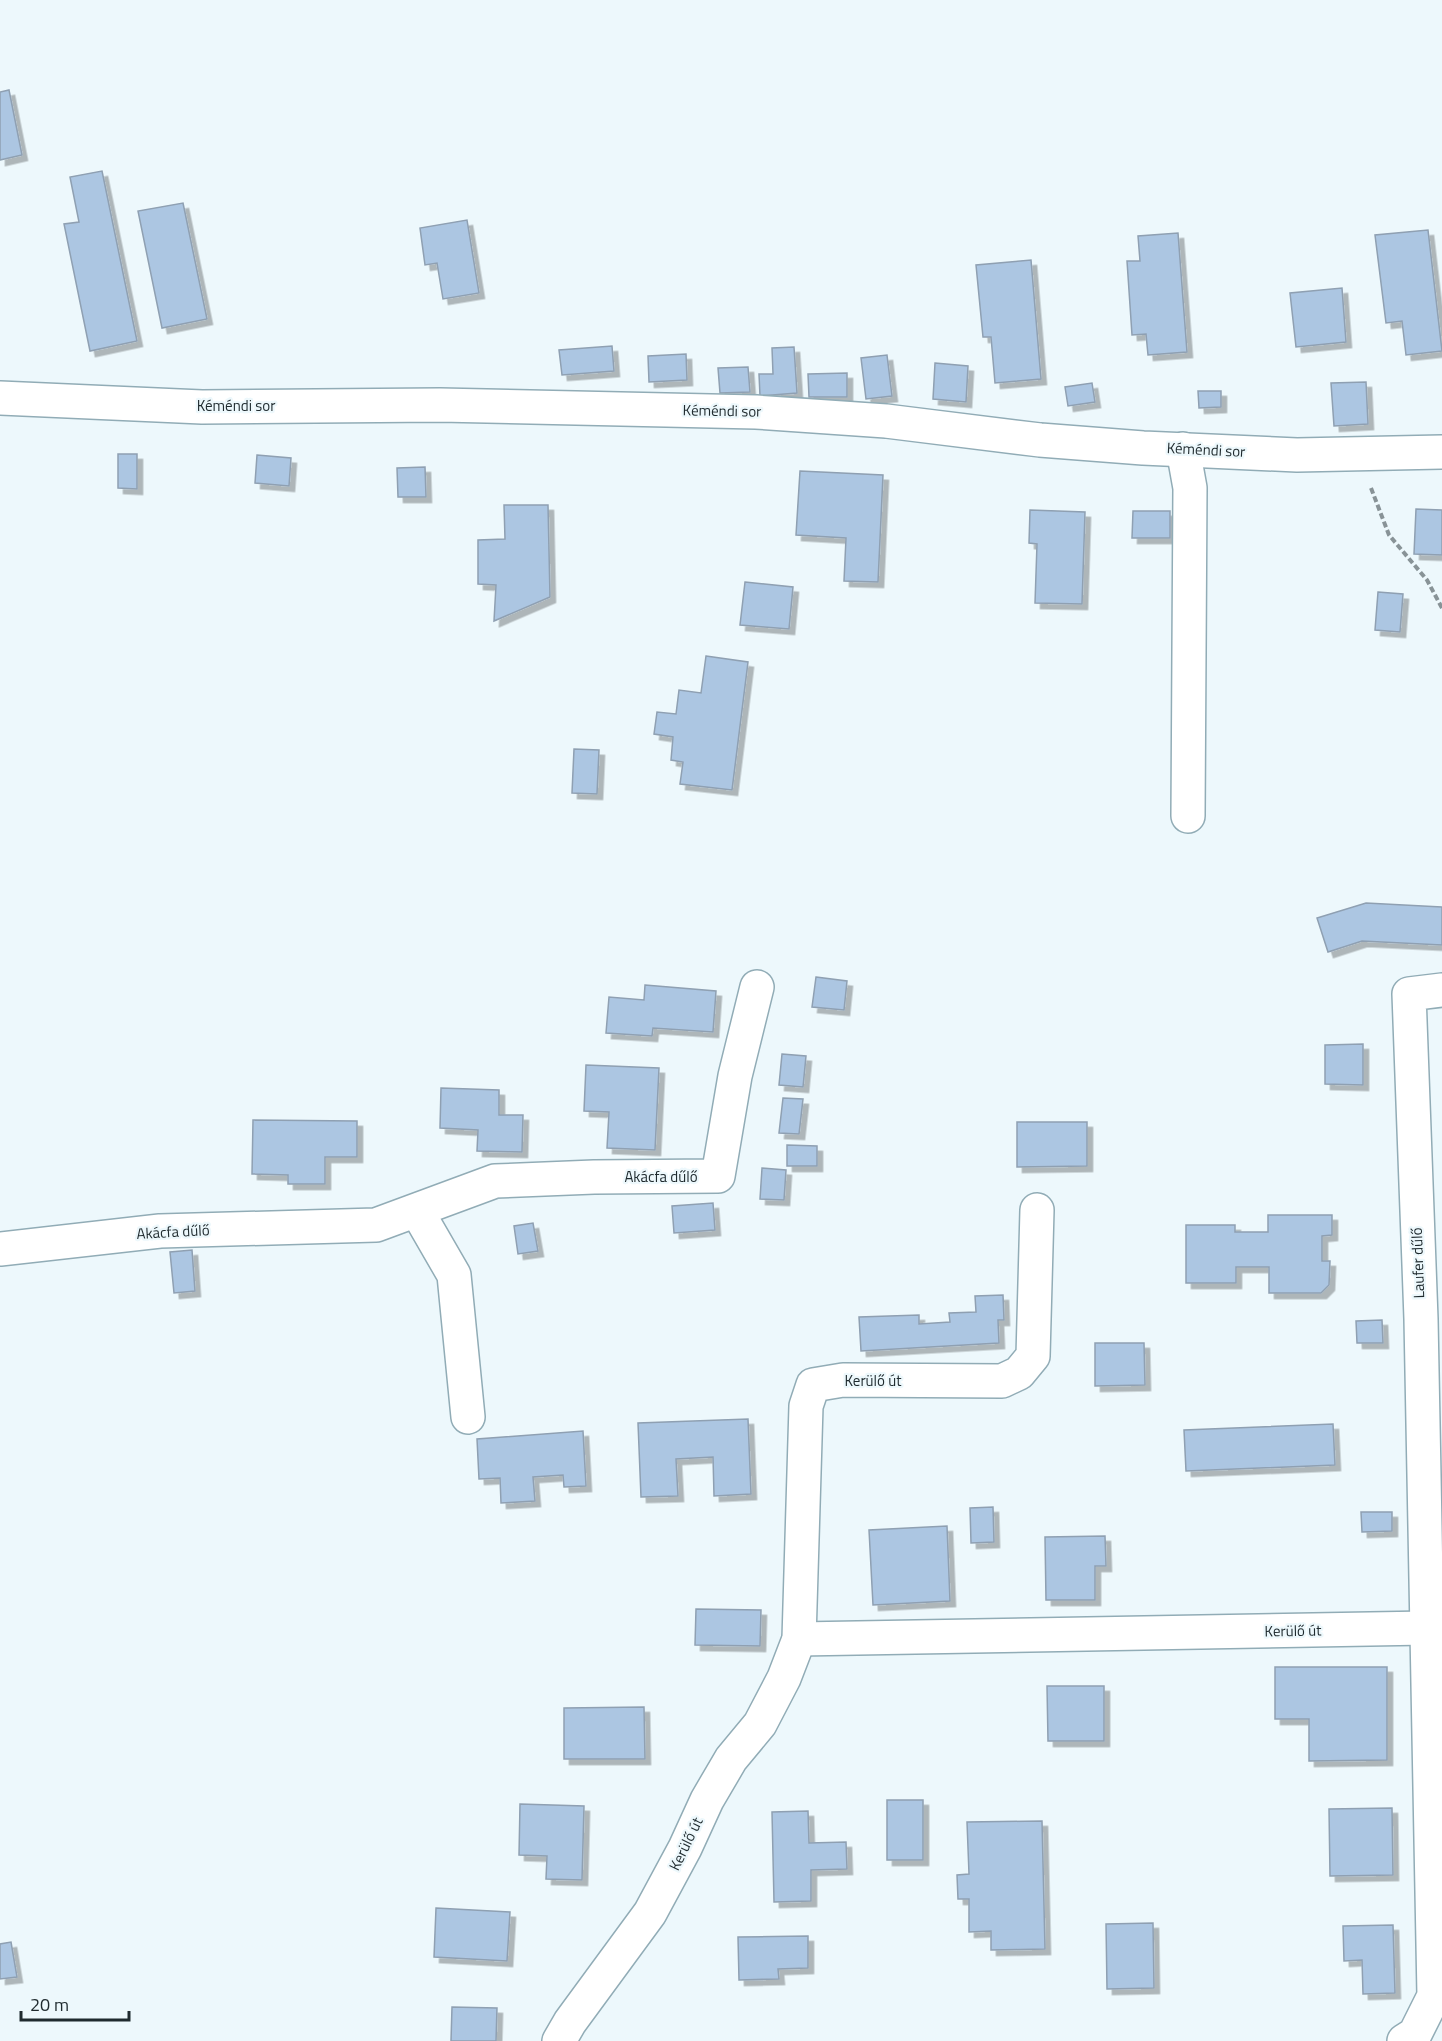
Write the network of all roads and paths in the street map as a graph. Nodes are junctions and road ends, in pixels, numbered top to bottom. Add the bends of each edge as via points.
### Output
1 (0, 398) edge
2 (1183, 449) junction
3 (1442, 452) edge
4 (1357, 454) junction
5 (1442, 608) edge
6 (1188, 816) dead end
7 (757, 987) dead end
8 (1442, 990) edge
9 (1037, 1210) dead end
10 (417, 1211) junction
11 (0, 1249) edge
12 (468, 1417) dead end
13 (1434, 1564) edge
14 (1427, 1628) junction
15 (799, 1640) junction
16 (1415, 2029) edge
17 (559, 2041) edge

1 - 2 street, Kéméndi sor via 202,407 440,405 756,412 886,421 1040,440
2 - 4 street, Kéméndi sor
2 - 6 street via 1190,488
3 - 4 street, Kéméndi sor
4 - 5 path via 1389,535 1427,580
7 - 10 street, Akácfa dűlő via 735,1076 718,1176 495,1181
8 - 13 street, Laufer dűlő via 1409,994
9 - 15 street, Kerülő út via 1033,1356 1019,1373 1002,1381 843,1380 813,1385 806,1406
10 - 11 street, Akácfa dűlő via 376,1225 160,1231
10 - 12 street via 454,1275
13 - 14 street, Laufer dűlő
14 - 15 street, Kerülő út
14 - 16 street, Laufer dűlő via 1434,1996
15 - 17 street, Kerülő út via 760,1725 731,1759 707,1800 650,1913

